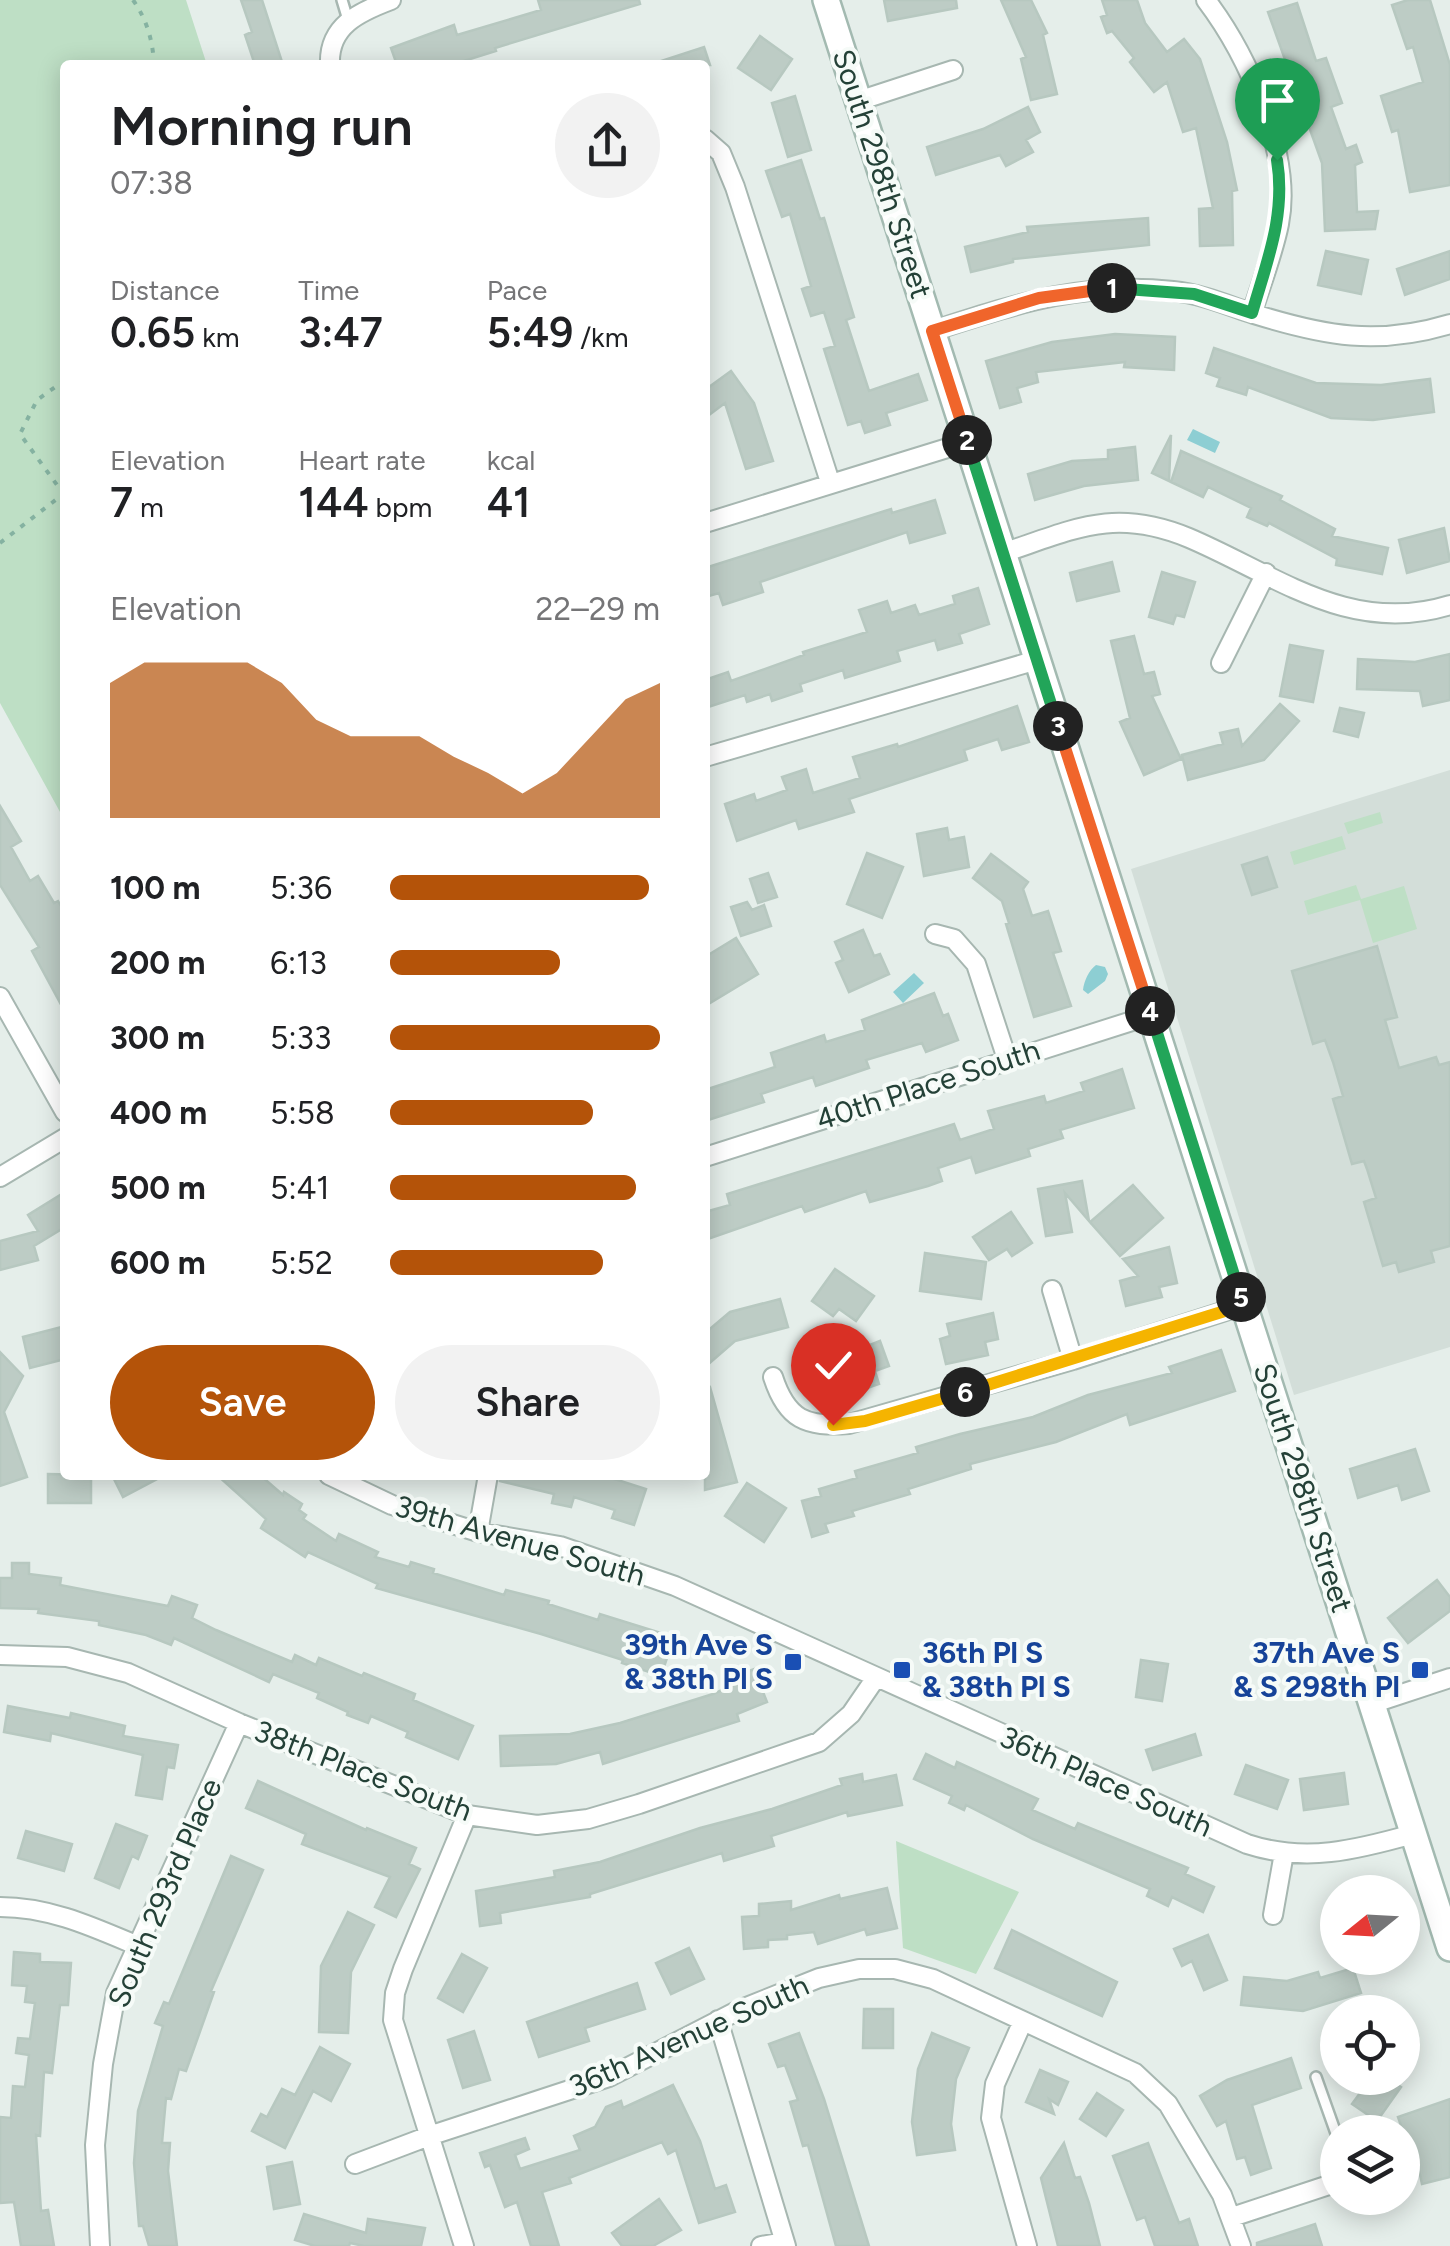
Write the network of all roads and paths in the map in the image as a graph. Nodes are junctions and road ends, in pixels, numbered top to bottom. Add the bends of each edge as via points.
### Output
1 (133, 0) edge
2 (342, 0) edge
3 (391, 0) edge
4 (826, 0) edge
5 (1206, 0) edge
6 (342, 26) junction
7 (154, 60) edge
8 (330, 60) edge
9 (953, 70) dead end
10 (858, 101) junction
11 (710, 143) edge
12 (1252, 313) junction
13 (1450, 324) edge
14 (932, 331) junction
15 (60, 384) edge
16 (967, 442) junction
17 (830, 482) junction
18 (60, 490) edge
19 (60, 499) edge
20 (710, 520) edge
21 (0, 543) edge
22 (1003, 553) junction
23 (1266, 573) junction
24 (1450, 606) edge
25 (1037, 660) junction
26 (1221, 663) dead end
27 (710, 756) edge
28 (935, 934) dead end
29 (0, 997) edge
30 (1151, 1014) junction
31 (1008, 1059) junction
32 (60, 1103) edge
33 (60, 1141) edge
34 (710, 1155) edge
35 (0, 1177) edge
36 (1052, 1290) dead end
37 (1244, 1305) junction
38 (1073, 1360) junction
39 (773, 1378) dead end
40 (340, 1480) edge
41 (487, 1480) edge
42 (478, 1532) junction
43 (0, 1655) edge
44 (1450, 1678) edge
45 (875, 1679) junction
46 (1372, 1704) junction
47 (238, 1722) junction
48 (468, 1814) junction
49 (1413, 1834) junction
50 (1284, 1854) junction
51 (0, 1907) edge
52 (1273, 1915) dead end
53 (138, 1946) junction
54 (1450, 1948) edge
55 (718, 2020) junction
56 (1023, 2021) junction
57 (1316, 2077) dead end
58 (1329, 2115) edge
59 (429, 2136) junction
60 (356, 2164) dead end
61 (1320, 2188) edge
62 (1232, 2217) junction
63 (100, 2246) edge
64 (464, 2246) edge
65 (761, 2246) edge
66 (785, 2246) edge
67 (1028, 2246) edge
68 (1241, 2246) edge

1 - 7 path via 144,16
2 - 6 lane
3 - 6 street
4 - 10 street, South 298th Street
5 - 12 street via 1251,78 1280,180 1279,224
6 - 8 street
9 - 10 street
10 - 14 street, South 298th Street
11 - 17 street via 736,187
12 - 13 street via 1340,337
12 - 14 street via 1194,294 1110,288 1039,298
14 - 16 street, South 298th Street
15 - 18 path via 38,400 20,434
16 - 17 street
16 - 22 street, South 298th Street
17 - 20 street
19 - 21 path
22 - 23 street via 1092,525 1135,522
22 - 25 street, South 298th Street
23 - 24 street via 1358,612 1406,615
23 - 26 street
25 - 27 street
25 - 30 street, South 298th Street
28 - 31 street via 954,939 976,964
29 - 32 street
30 - 31 street, 40th Place South
30 - 37 street, South 298th Street
31 - 34 street, 40th Place South
33 - 35 street
36 - 38 street
37 - 38 street
37 - 46 street, South 298th Street
38 - 39 street via 833,1425 796,1417
40 - 42 street, 39th Avenue South
41 - 42 street
42 - 45 street, 39th Avenue South via 560,1546 675,1586
43 - 47 street, 38th Place South via 67,1658 128,1674
44 - 46 street
45 - 48 street, 38th Place South via 852,1714 819,1742 639,1804 537,1825
45 - 50 street, 36th Place South via 1230,1837
46 - 49 street, South 298th Street
47 - 48 street, 38th Place South
47 - 53 street, South 293rd Place
48 - 59 street via 395,1993 399,2048
49 - 50 street, 36th Place South via 1348,1852
49 - 54 street, South 298th Street
50 - 52 street
51 - 53 street via 76,1919
53 - 63 street, South 293rd Place via 116,1993 102,2064 95,2144
55 - 56 street, 36th Avenue South via 820,1978 895,1969 933,1978
55 - 59 street, 36th Avenue South via 609,2077
55 - 66 street
56 - 62 street, 36th Avenue South via 1135,2072 1168,2104
56 - 67 street via 995,2084 990,2118
57 - 58 lane
59 - 60 street, 36th Avenue South
59 - 64 street
61 - 62 street
62 - 68 street, 36th Avenue South
65 - 66 street

